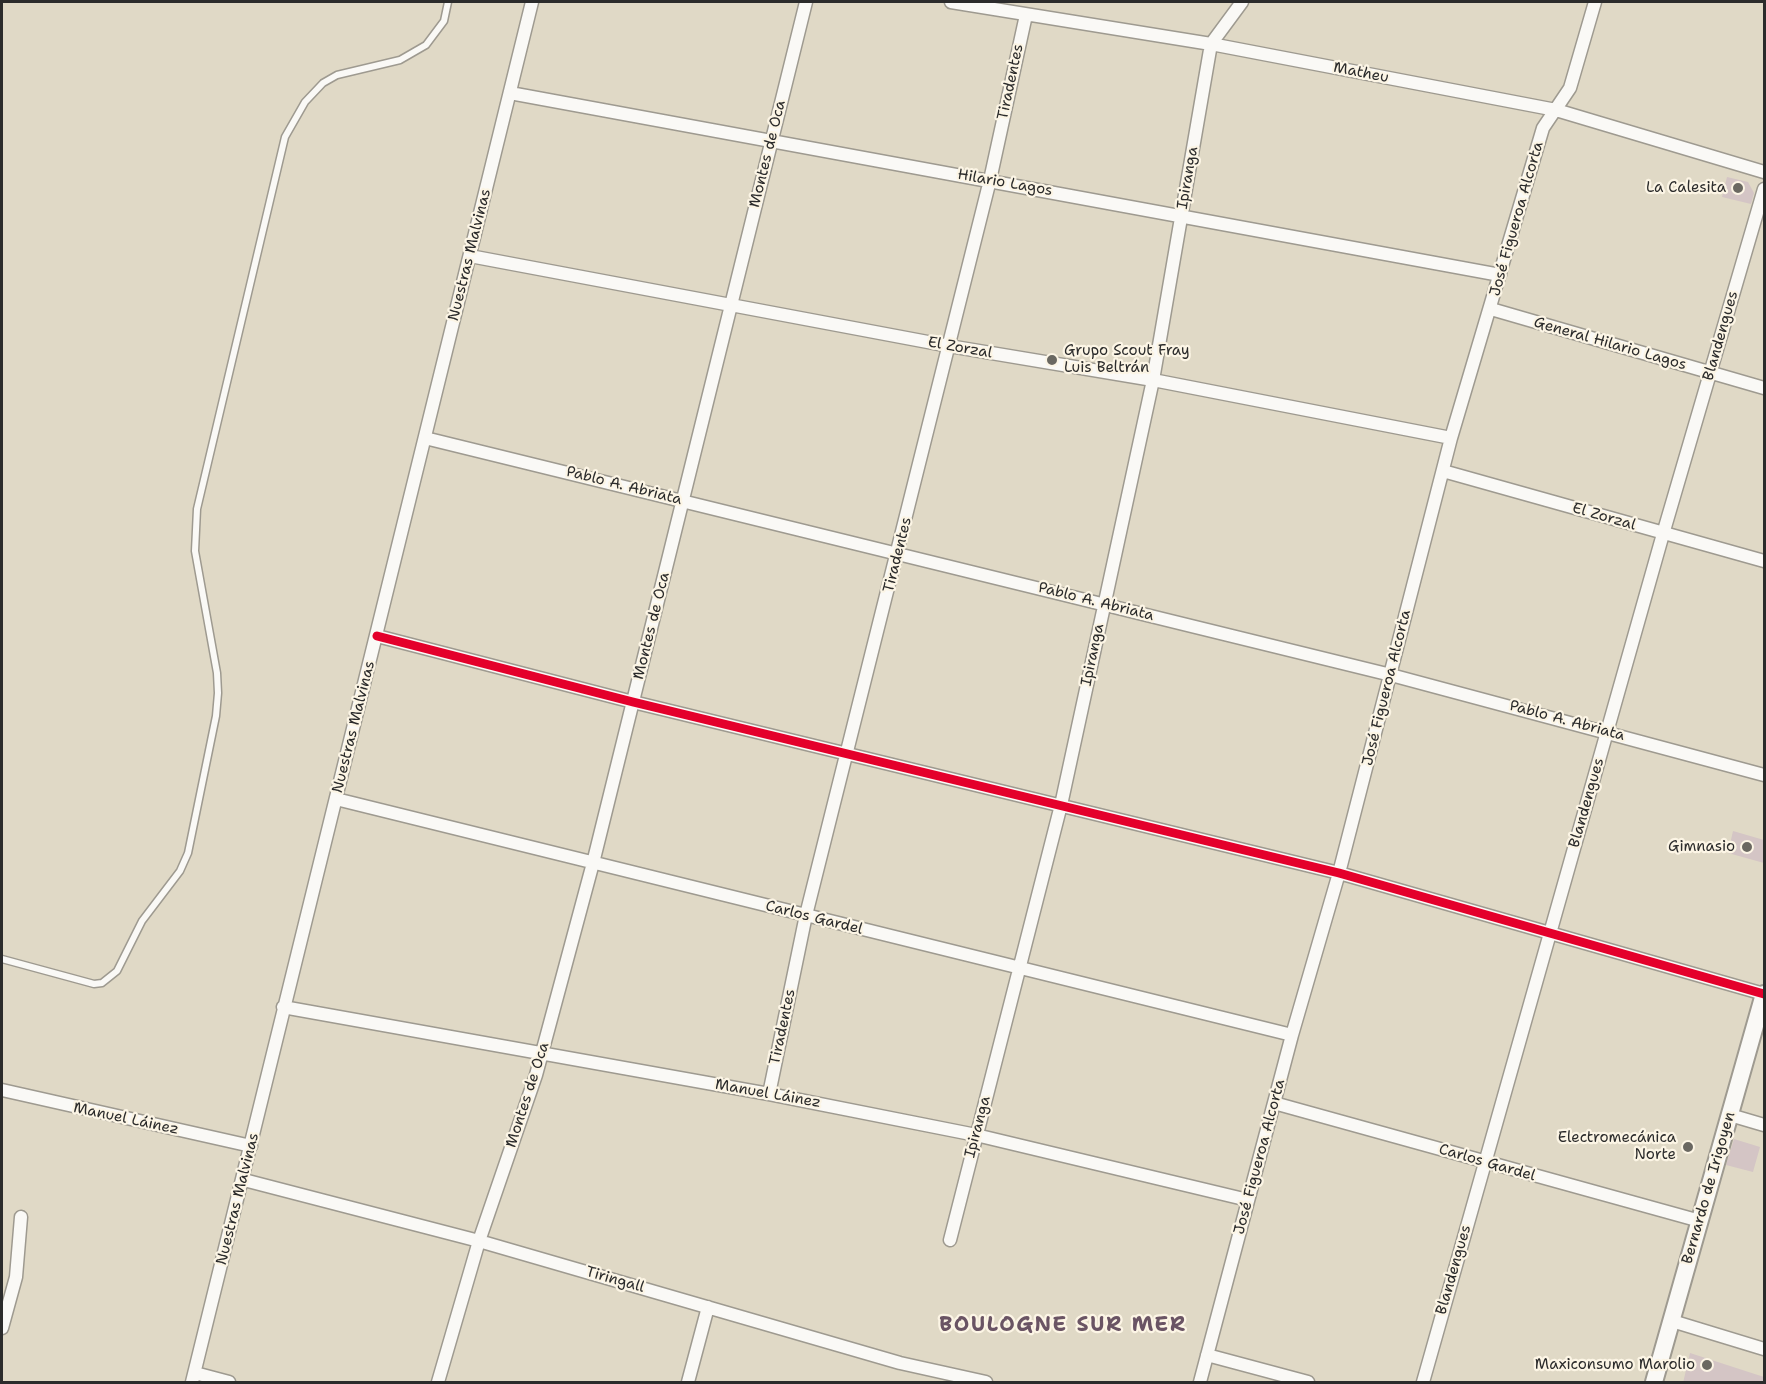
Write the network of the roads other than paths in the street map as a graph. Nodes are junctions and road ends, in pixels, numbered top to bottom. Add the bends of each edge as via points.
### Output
1 (448, 2) edge
2 (532, 2) edge
3 (806, 2) edge
4 (951, 2) edge
5 (1242, 2) edge
6 (1595, 2) edge
7 (1026, 15) junction
8 (1211, 44) junction
9 (510, 93) junction
10 (1556, 110) junction
11 (770, 142) junction
12 (1764, 172) edge
13 (990, 180) junction
14 (1764, 189) edge
15 (1181, 214) junction
16 (470, 256) junction
17 (1500, 275) junction
18 (731, 305) junction
19 (1491, 309) junction
20 (949, 346) junction
21 (1710, 372) junction
22 (1153, 380) junction
23 (1764, 388) edge
24 (425, 438) junction
25 (1451, 438) junction
26 (1443, 471) junction
27 (684, 500) junction
28 (1663, 534) junction
29 (899, 553) junction
30 (1764, 561) edge
31 (1104, 604) junction
32 (377, 636) junction
33 (1391, 675) junction
34 (633, 702) junction
35 (1607, 732) junction
36 (847, 752) junction
37 (1764, 775) edge
38 (336, 799) junction
39 (1061, 805) junction
40 (593, 863) junction
41 (1339, 873) junction
42 (806, 915) junction
43 (1550, 934) junction
44 (2, 959) edge
45 (1020, 969) junction
46 (1764, 994) edge
47 (283, 1007) junction
48 (1292, 1035) junction
49 (542, 1055) junction
50 (2, 1090) edge
51 (769, 1094) junction
52 (1274, 1103) junction
53 (1730, 1115) junction
54 (1764, 1125) edge
55 (976, 1135) junction
56 (250, 1146) junction
57 (1485, 1162) junction
58 (244, 1180) junction
59 (1248, 1200) junction
60 (21, 1217) dead end
61 (1700, 1221) junction
62 (950, 1240) dead end
63 (479, 1241) junction
64 (708, 1307) junction
65 (1672, 1321) junction
66 (2, 1328) edge
67 (1764, 1349) edge
68 (1207, 1354) junction
69 (193, 1378) edge
70 (229, 1383) edge
71 (438, 1383) edge
72 (688, 1383) edge
73 (986, 1383) edge
74 (1200, 1383) edge
75 (1308, 1383) edge
76 (1423, 1383) edge
77 (1654, 1383) edge

1 - 44 lane via 444,21 426,45 400,60 337,75 323,83 304,102 285,137 196,509 195,551 218,693 191,842 180,871 142,921 117,971 102,983
2 - 9 street, Nuestras Malvinas
3 - 11 street, Montes de Oca
4 - 7 street, Matheu
5 - 8 street, Ipiranga
6 - 10 street, José Figueroa Alcorta via 1570,88
7 - 8 street, Matheu
7 - 13 street, Tiradentes
8 - 10 street, Matheu
8 - 15 street, Ipiranga
9 - 11 street, Hilario Lagos
9 - 16 street, Nuestras Malvinas
10 - 12 street, Matheu
10 - 17 street, José Figueroa Alcorta via 1543,128
11 - 13 street, Hilario Lagos
11 - 18 street, Montes de Oca
13 - 15 street, Hilario Lagos
13 - 20 street, Tiradentes
14 - 21 street, Blandengues
15 - 17 street, Hilario Lagos
15 - 22 street, Ipiranga
16 - 18 street, El Zorzal
16 - 24 street, Nuestras Malvinas
17 - 19 street, José Figueroa Alcorta
18 - 20 street, El Zorzal
18 - 27 street, Montes de Oca
19 - 21 street, General Hilario Lagos
19 - 25 street, José Figueroa Alcorta
20 - 22 street, El Zorzal
20 - 29 street, Tiradentes
21 - 23 street, General Hilario Lagos
21 - 28 street, Blandengues
22 - 25 street, El Zorzal
22 - 31 street, Ipiranga
24 - 27 street, Pablo A. Abriata
24 - 32 street, Nuestras Malvinas
25 - 26 street, José Figueroa Alcorta
26 - 28 street, El Zorzal
26 - 33 street, José Figueroa Alcorta
27 - 29 street, Pablo A. Abriata
27 - 34 street, Montes de Oca
28 - 30 street, El Zorzal
28 - 35 street, Blandengues
29 - 31 street, Pablo A. Abriata
29 - 36 street, Tiradentes
31 - 33 street, Pablo A. Abriata
31 - 39 street, Ipiranga
32 - 34 street
32 - 38 street, Nuestras Malvinas
33 - 35 street, Pablo A. Abriata
33 - 41 street, José Figueroa Alcorta
34 - 36 street
34 - 40 street, Montes de Oca
35 - 37 street, Pablo A. Abriata
35 - 43 street, Blandengues
36 - 39 street
36 - 42 street, Tiradentes
38 - 40 street, Carlos Gardel
38 - 47 street, Nuestras Malvinas
39 - 41 street
39 - 45 street, Ipiranga
40 - 42 street, Carlos Gardel
40 - 49 street, Montes de Oca
41 - 43 street
41 - 48 street, José Figueroa Alcorta
42 - 45 street, Carlos Gardel
42 - 51 street, Tiradentes
43 - 46 street
43 - 57 street, Blandengues
45 - 48 street, Carlos Gardel
45 - 55 street, Ipiranga
46 - 53 street, Bernardo de Irigoyen
47 - 49 street, Manuel Láinez
47 - 56 street, Nuestras Malvinas
48 - 52 street, José Figueroa Alcorta
49 - 51 street, Manuel Láinez
49 - 63 street, Montes de Oca
50 - 56 street, Manuel Láinez
51 - 55 street, Manuel Láinez
52 - 57 street, Carlos Gardel
52 - 59 street, José Figueroa Alcorta
53 - 54 street
53 - 61 street, Bernardo de Irigoyen
55 - 59 street, Manuel Láinez
55 - 62 street, Ipiranga
56 - 58 street, Nuestras Malvinas
57 - 61 street, Carlos Gardel
57 - 76 street, Blandengues
58 - 63 street, Tiringall
58 - 69 street, Nuestras Malvinas
59 - 68 street, José Figueroa Alcorta
60 - 66 street via 16,1277
61 - 65 street, Bernardo de Irigoyen
63 - 64 street, Tiringall
63 - 71 street, Montes de Oca
64 - 72 street
64 - 73 street, Tiringall via 900,1363
65 - 67 street
65 - 77 street, Bernardo de Irigoyen
68 - 74 street, José Figueroa Alcorta
68 - 75 street
69 - 70 street

